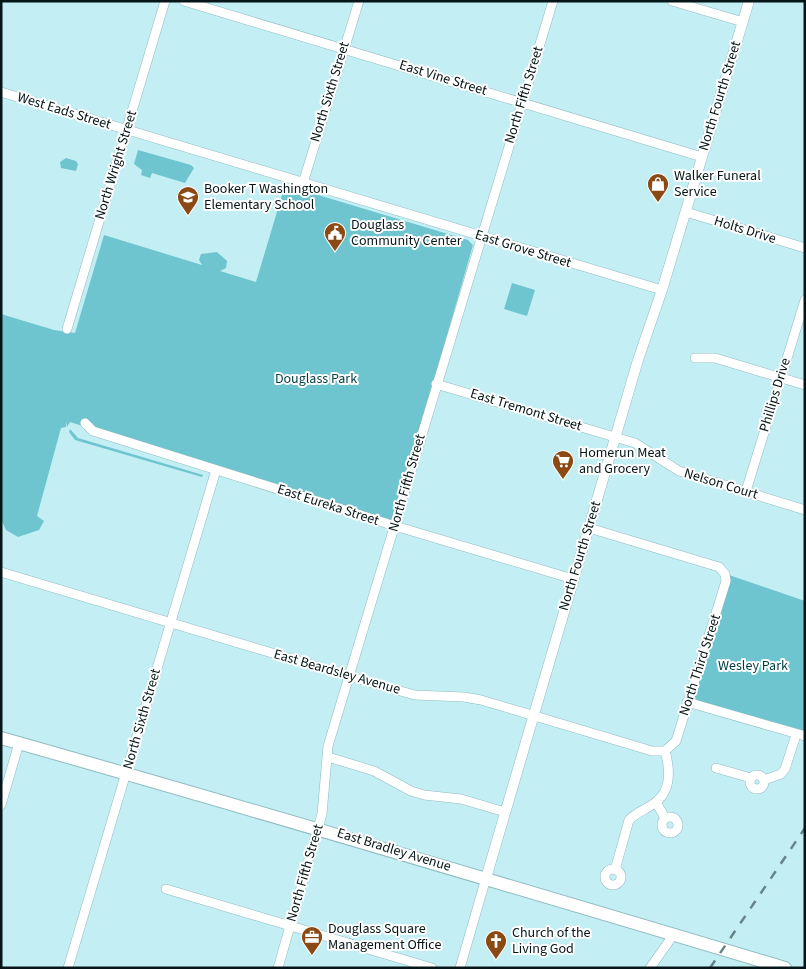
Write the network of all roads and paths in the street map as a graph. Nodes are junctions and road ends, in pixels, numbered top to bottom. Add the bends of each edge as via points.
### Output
1 (165, 1) edge
2 (184, 1) edge
3 (359, 1) edge
4 (553, 1) edge
5 (672, 1) edge
6 (749, 1) edge
7 (743, 22) junction
8 (344, 49) junction
9 (1, 92) edge
10 (522, 102) junction
11 (127, 130) junction
12 (702, 156) junction
13 (302, 183) junction
14 (686, 212) junction
15 (481, 236) junction
16 (805, 248) edge
17 (662, 290) junction
18 (805, 300) edge
19 (67, 329) dead end
20 (695, 358) dead end
21 (780, 378) junction
22 (436, 384) junction
23 (805, 385) edge
24 (86, 424) dead end
25 (615, 437) junction
26 (216, 470) junction
27 (746, 491) junction
28 (805, 510) edge
29 (395, 526) junction
30 (589, 528) junction
31 (1, 572) edge
32 (573, 579) junction
33 (170, 623) junction
34 (349, 677) junction
35 (687, 702) junction
36 (533, 716) junction
37 (800, 736) edge
38 (1, 738) edge
39 (19, 743) junction
40 (665, 752) junction
41 (328, 757) junction
42 (716, 768) dead end
43 (126, 775) junction
44 (656, 802) junction
45 (1, 805) edge
46 (505, 812) junction
47 (665, 818) dead end
48 (318, 828) junction
49 (615, 870) dead end
50 (486, 878) junction
51 (166, 889) dead end
52 (290, 926) junction
53 (674, 934) junction
54 (68, 968) edge
55 (278, 968) edge
56 (432, 968) edge
57 (460, 968) edge
58 (650, 968) edge
59 (785, 968) edge

1 - 11 street, North Wright Street
2 - 8 street, East Vine Street
3 - 8 street, North Sixth Street
4 - 10 street, North Fifth Street
5 - 7 street
6 - 7 street, North Fourth Street
7 - 12 street, North Fourth Street
8 - 10 street, East Vine Street
8 - 13 street, North Sixth Street
9 - 11 street, West Eads Street
10 - 12 street, East Vine Street
10 - 15 street, North Fifth Street
11 - 13 street, East Grove Street
11 - 19 street, North Wright Street
12 - 14 street, North Fourth Street
13 - 15 street, East Grove Street
14 - 16 street, Holts Drive
14 - 17 street, North Fourth Street
15 - 17 street, East Grove Street
15 - 22 street, North Fifth Street
17 - 25 street, North Fourth Street
18 - 21 street, Phillips Drive
20 - 21 street via 715,358
21 - 23 street
21 - 27 street, Phillips Drive
22 - 25 street, East Tremont Street
22 - 29 street, North Fifth Street
24 - 26 street, East Eureka Street via 93,431
25 - 27 street, Nelson Court via 644,446 680,471
25 - 30 street, North Fourth Street
26 - 29 street, East Eureka Street
26 - 33 street, North Sixth Street
27 - 28 street, Nelson Court
29 - 32 street, East Eureka Street
29 - 34 street, North Fifth Street
30 - 32 street, North Fourth Street
30 - 35 street, North Third Street via 719,567 726,574 713,628
31 - 33 street, East Beardsley Avenue
32 - 36 street, North Fourth Street
33 - 34 street, East Beardsley Avenue
33 - 43 street, North Sixth Street
34 - 36 street, East Beardsley Avenue via 415,695 464,697
34 - 41 street, North Fifth Street via 328,746
35 - 37 street
35 - 40 street, North Third Street via 676,740
36 - 40 street, East Beardsley Avenue via 640,748
36 - 46 street, North Fourth Street
37 - 42 street via 782,774 764,780 762,787 756,789 750,785 751,778
38 - 39 main road, East Bradley Avenue
39 - 43 main road, East Bradley Avenue
39 - 45 street
40 - 44 street via 669,776 667,788
41 - 46 street via 374,771 411,791 461,798
41 - 48 street, North Fifth Street
43 - 48 main road, East Bradley Avenue
43 - 54 street, North Sixth Street
44 - 47 street
44 - 49 street via 630,820
46 - 50 street, North Fourth Street
48 - 50 main road, East Bradley Avenue
48 - 52 street, North Fifth Street
50 - 53 main road, East Bradley Avenue
50 - 57 street, North Fourth Street
51 - 52 street
52 - 55 street, North Fifth Street
52 - 56 street
53 - 58 street
53 - 59 main road, East Bradley Avenue

